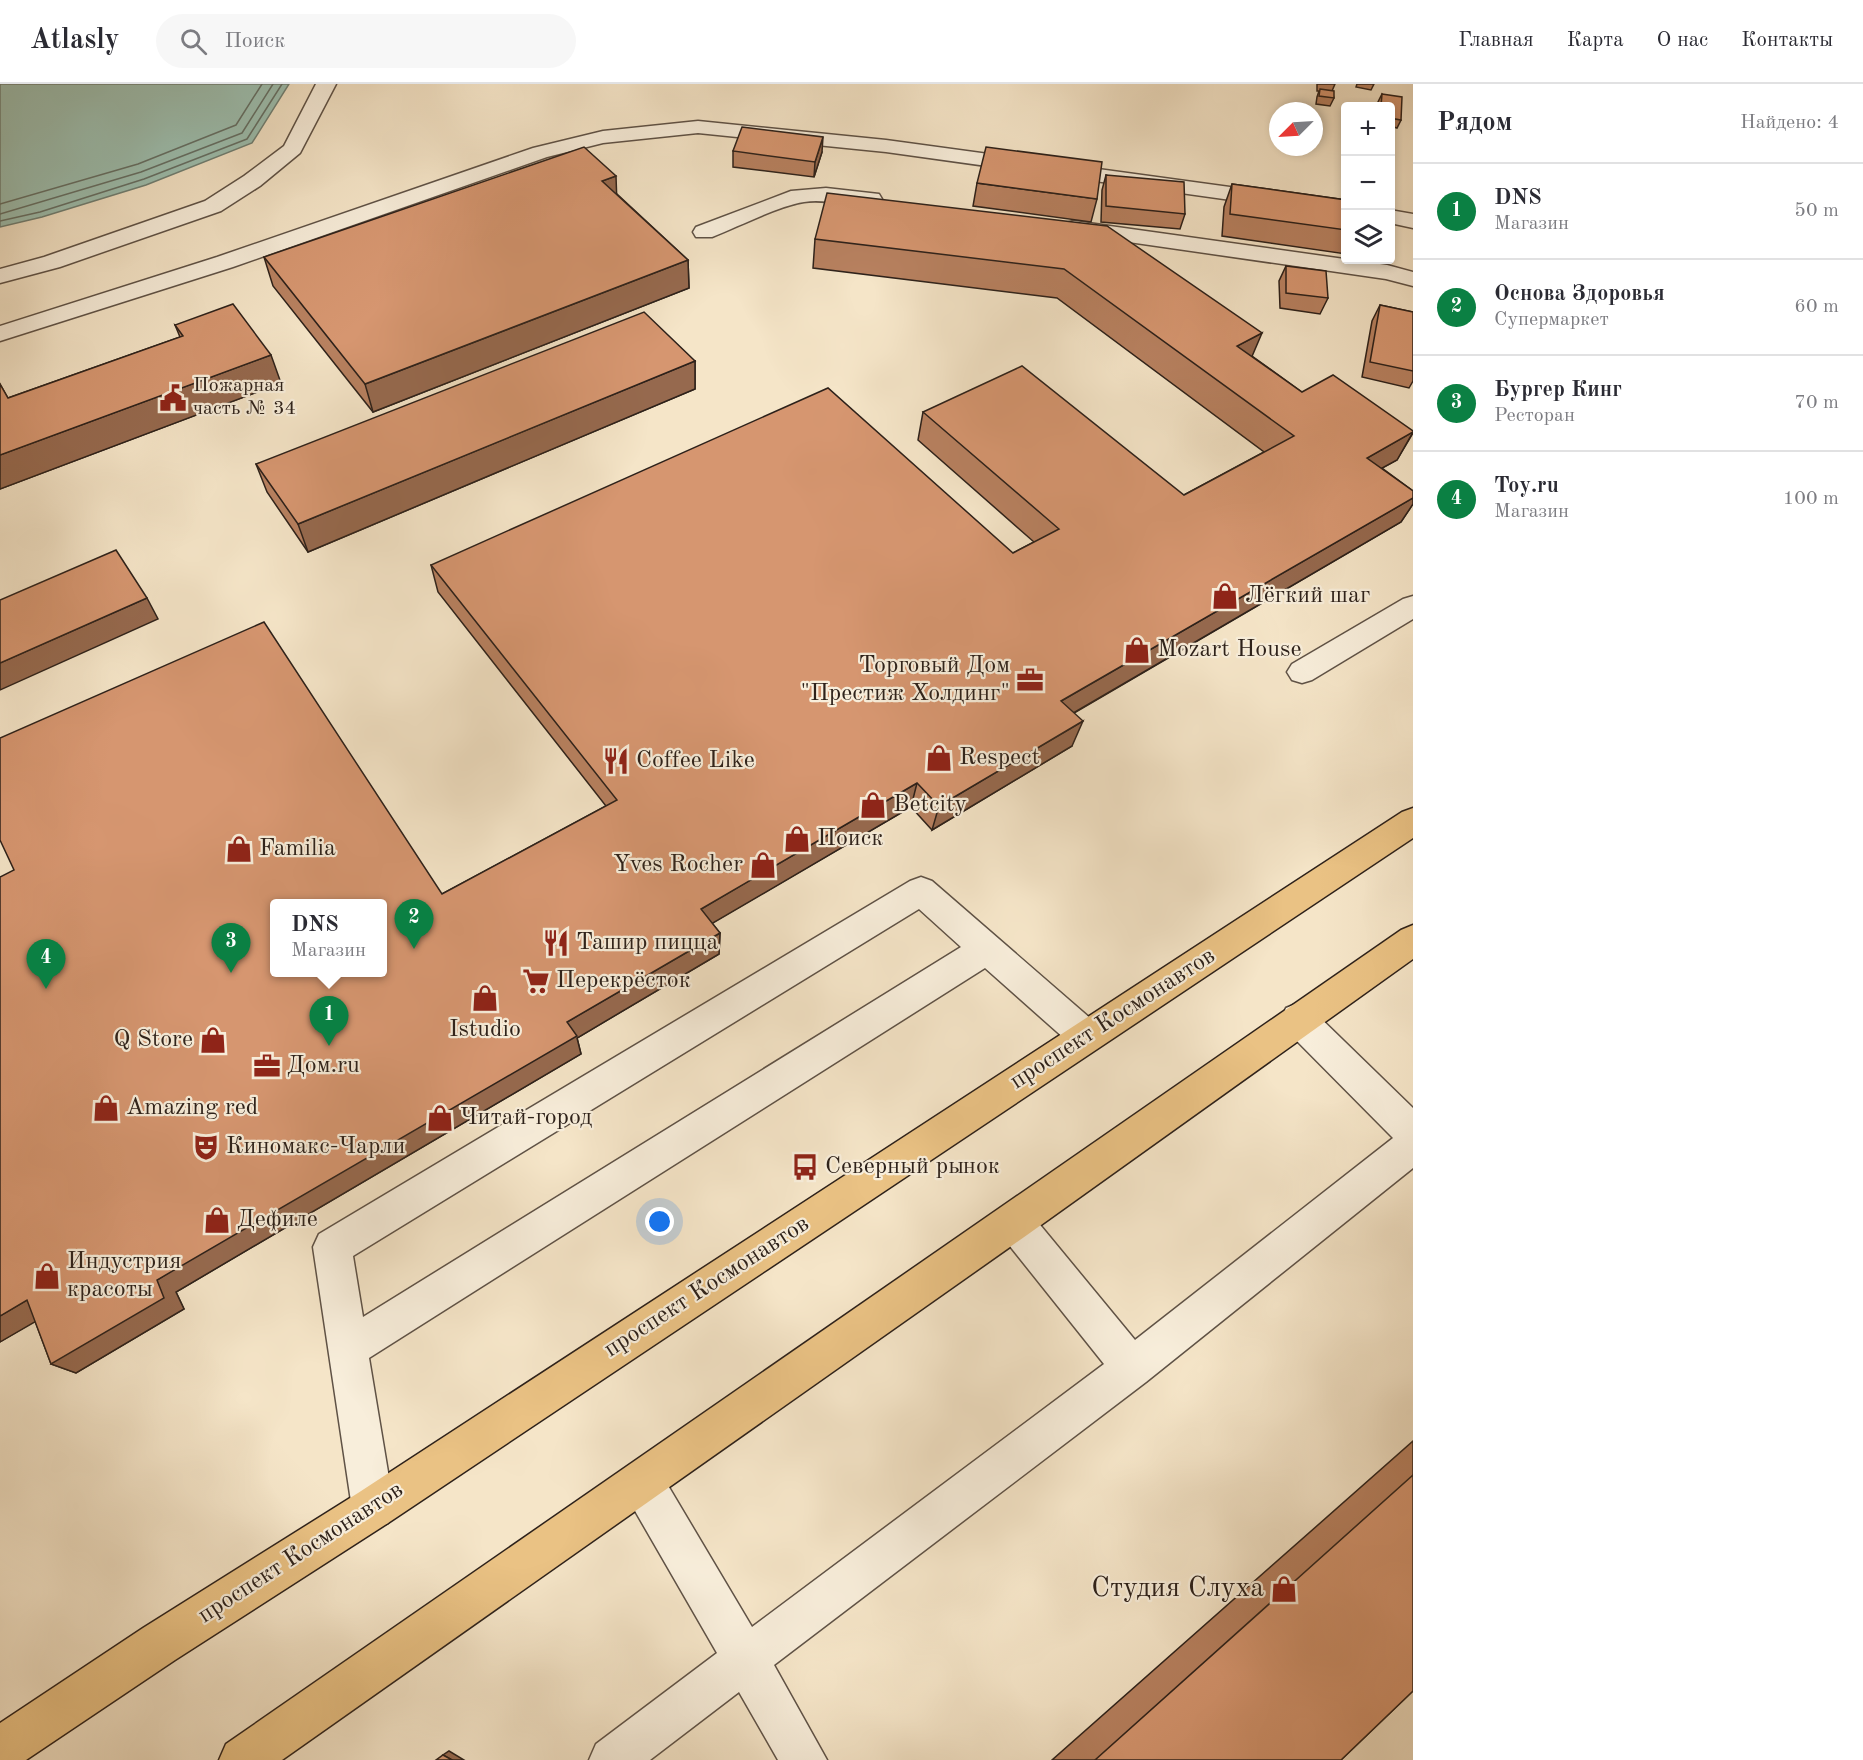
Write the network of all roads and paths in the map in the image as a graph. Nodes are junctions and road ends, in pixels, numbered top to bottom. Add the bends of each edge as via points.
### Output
1 (326, 84) edge
2 (897, 202) edge
3 (1341, 209) edge
4 (1395, 217) edge
5 (1413, 221) edge
6 (1048, 224) edge
7 (704, 232) dead end
8 (0, 276) edge
9 (1413, 279) edge
10 (0, 334) edge
11 (1413, 606) edge
12 (1302, 672) dead end
13 (1413, 821) edge
14 (1413, 940) edge
15 (987, 949) junction
16 (1298, 1019) junction
17 (1086, 1036) junction
18 (1413, 1133) edge
19 (1413, 1145) edge
20 (1014, 1222) junction
21 (348, 1349) junction
22 (1132, 1368) junction
23 (642, 1482) junction
24 (373, 1508) junction
25 (747, 1659) junction
26 (0, 1750) edge
27 (242, 1760) edge
28 (612, 1760) edge
29 (804, 1760) edge

1 - 8 street via 293,149 213,206
2 - 7 street via 826,194 799,196
3 - 10 street via 886,146 698,127 603,137 540,152 225,262
4 - 5 street
6 - 9 street via 1387,272
11 - 12 street
13 - 17 main road, проспект Космонавтов
14 - 16 main road
15 - 17 street
15 - 21 street
15 - 21 street via 921,891 332,1247
16 - 18 street
16 - 20 main road
17 - 24 main road, проспект Космонавтов
19 - 22 street
20 - 22 street
20 - 23 main road
21 - 24 street
22 - 25 street
23 - 25 street
23 - 27 main road
24 - 26 main road, проспект Космонавтов
25 - 28 street
25 - 29 street

